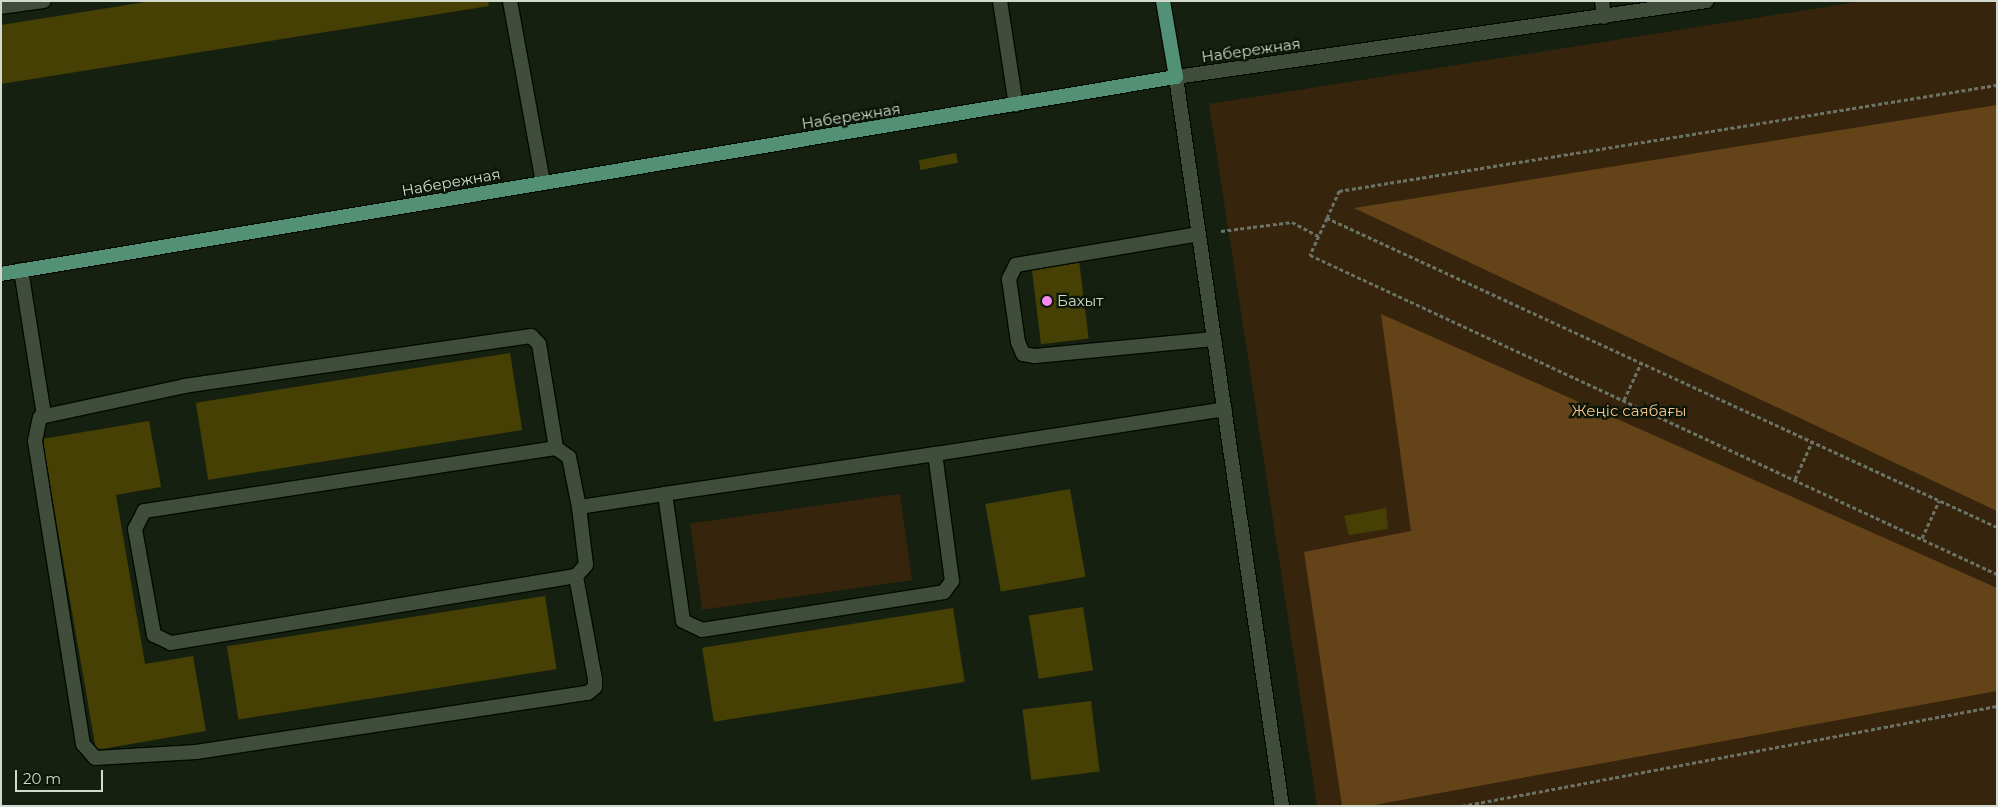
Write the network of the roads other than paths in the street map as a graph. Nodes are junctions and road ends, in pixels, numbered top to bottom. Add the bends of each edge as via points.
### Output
1 (44, 1) edge
2 (510, 1) edge
3 (1000, 1) edge
4 (1163, 1) edge
5 (1602, 1) edge
6 (1707, 1) edge
7 (1, 8) edge
8 (1604, 17) junction
9 (1176, 77) junction
10 (1016, 106) junction
11 (543, 182) junction
12 (1199, 234) junction
13 (21, 270) junction
14 (1, 274) edge
15 (1214, 339) junction
16 (1225, 410) junction
17 (44, 415) junction
18 (556, 448) junction
19 (935, 454) junction
20 (665, 494) junction
21 (579, 507) junction
22 (576, 576) junction
23 (1282, 806) edge

1 - 7 street
2 - 11 street
3 - 10 street
4 - 9 main road
5 - 8 street
6 - 8 street, Набережная
8 - 9 street, Набережная
9 - 10 main road, Набережная
9 - 12 street
10 - 11 main road, Набережная
11 - 13 main road, Набережная
12 - 15 street
12 - 15 street via 1016,264 1009,279 1018,342 1022,354 1034,356
13 - 14 main road, Набережная
13 - 17 street
15 - 16 street
16 - 19 street
16 - 23 street
17 - 18 street via 185,386 531,336 539,344
17 - 22 street via 38,420 35,441 83,744 91,757 196,752 588,693 595,686 595,679
18 - 21 street via 569,457
18 - 22 street via 152,508 139,516 135,529 152,627 164,642
19 - 20 street
19 - 20 street via 952,580 947,591 702,630 683,622
20 - 21 street
21 - 22 street via 586,564

